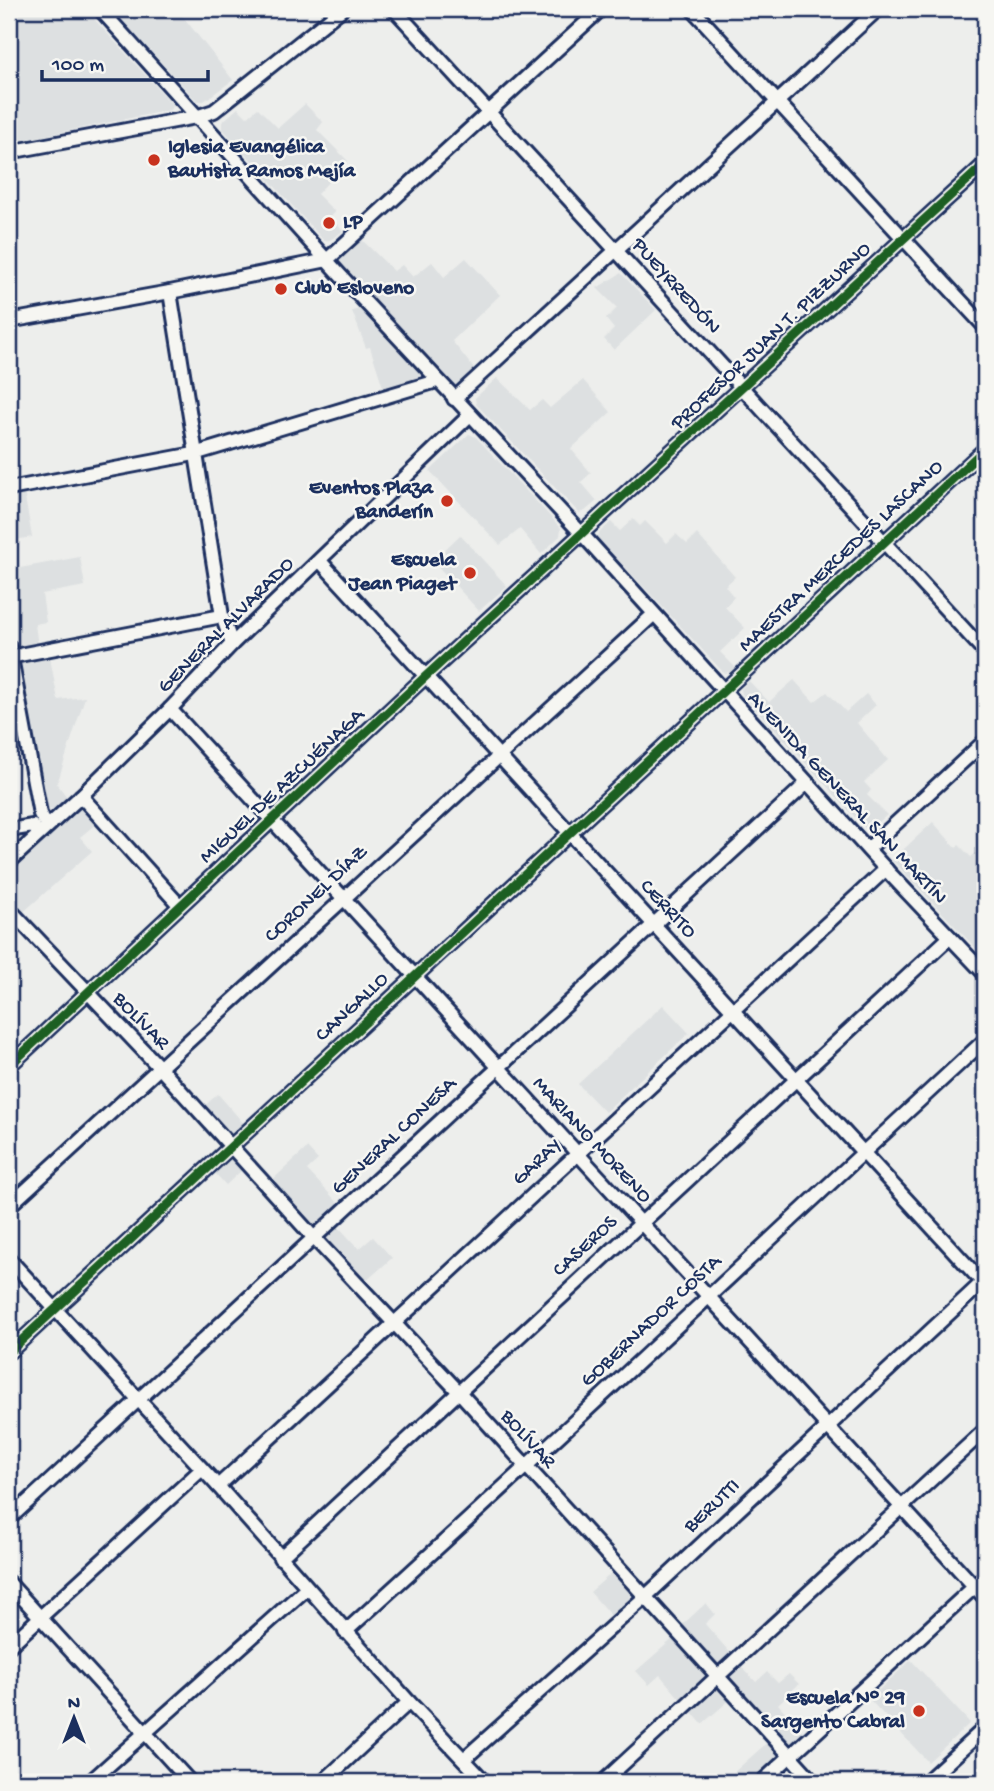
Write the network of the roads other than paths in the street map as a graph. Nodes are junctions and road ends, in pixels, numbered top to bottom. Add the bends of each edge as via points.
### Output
1 (100, 9) edge
2 (341, 9) edge
3 (394, 9) edge
4 (601, 9) edge
5 (692, 9) edge
6 (878, 9) edge
7 (778, 102) junction
8 (488, 112) junction
9 (196, 117) junction
10 (9, 152) edge
11 (985, 164) edge
12 (904, 239) junction
13 (616, 250) junction
14 (327, 260) junction
15 (170, 292) junction
16 (9, 321) edge
17 (985, 327) edge
18 (437, 381) junction
19 (742, 389) junction
20 (454, 399) junction
21 (470, 415) junction
22 (985, 449) edge
23 (194, 454) junction
24 (9, 489) edge
25 (582, 534) junction
26 (883, 542) junction
27 (320, 561) junction
28 (654, 614) junction
29 (222, 616) junction
30 (232, 644) junction
31 (985, 652) edge
32 (9, 653) edge
33 (425, 677) junction
34 (724, 691) junction
35 (170, 709) junction
36 (985, 741) edge
37 (497, 756) junction
38 (807, 783) junction
39 (81, 796) junction
40 (274, 821) junction
41 (9, 830) edge
42 (43, 830) junction
43 (569, 834) junction
44 (867, 849) junction
45 (9, 862) edge
46 (886, 869) junction
47 (344, 896) junction
48 (180, 906) junction
49 (9, 909) edge
50 (654, 922) junction
51 (950, 937) junction
52 (985, 974) edge
53 (413, 976) junction
54 (88, 992) junction
55 (731, 1010) junction
56 (985, 1040) edge
57 (9, 1066) edge
58 (160, 1068) junction
59 (498, 1068) junction
60 (796, 1080) junction
61 (230, 1146) junction
62 (863, 1153) junction
63 (576, 1154) junction
64 (9, 1206) edge
65 (640, 1223) junction
66 (314, 1238) junction
67 (9, 1259) edge
68 (984, 1282) edge
69 (708, 1296) junction
70 (54, 1309) junction
71 (395, 1325) junction
72 (9, 1352) edge
73 (459, 1392) junction
74 (138, 1399) junction
75 (828, 1427) junction
76 (985, 1430) edge
77 (526, 1468) junction
78 (202, 1469) junction
79 (218, 1486) junction
80 (901, 1507) junction
81 (9, 1519) edge
82 (280, 1558) junction
83 (985, 1577) edge
84 (9, 1583) edge
85 (975, 1587) junction
86 (307, 1588) junction
87 (644, 1598) junction
88 (985, 1598) edge
89 (41, 1617) junction
90 (345, 1632) junction
91 (9, 1646) edge
92 (718, 1677) junction
93 (409, 1702) junction
94 (985, 1728) edge
95 (143, 1732) junction
96 (791, 1757) junction
97 (464, 1759) junction
98 (90, 1782) edge
99 (190, 1782) edge
100 (323, 1782) edge
101 (485, 1782) edge
102 (603, 1782) edge
103 (762, 1782) edge
104 (814, 1782) edge
105 (926, 1782) edge

1 - 9 street, AVENIDA GENERAL SAN MARTÍN
2 - 9 street via 214,111
3 - 8 street, PUEYRREDÓN
4 - 8 street
5 - 7 street
6 - 7 street
7 - 12 street
7 - 13 street
8 - 13 street, PUEYRREDÓN
8 - 14 street
9 - 10 street
9 - 14 street, AVENIDA GENERAL SAN MARTÍN
11 - 12 street, PROFESOR JUAN T. PIZZURNO
12 - 17 street
12 - 19 street, PROFESOR JUAN T. PIZZURNO
13 - 19 street, PUEYRREDÓN
13 - 20 street
14 - 15 street
14 - 18 street, AVENIDA GENERAL SAN MARTÍN
15 - 16 street
15 - 23 street
18 - 20 street, AVENIDA GENERAL SAN MARTÍN
18 - 23 street
19 - 25 street, PROFESOR JUAN T. PIZZURNO
19 - 26 street, PUEYRREDÓN
20 - 21 street, AVENIDA GENERAL SAN MARTÍN
21 - 25 street, AVENIDA GENERAL SAN MARTÍN
21 - 27 street, GENERAL ALVARADO
22 - 26 street, MAESTRA MERCEDES LASCANO
23 - 24 street
23 - 29 street
25 - 28 street, AVENIDA GENERAL SAN MARTÍN
25 - 33 street, MIGUEL DE AZCUÉNAGA
26 - 31 street, PUEYRREDÓN
26 - 34 street, MAESTRA MERCEDES LASCANO
27 - 30 street, GENERAL ALVARADO
27 - 33 street, CERRITO
28 - 34 street, AVENIDA GENERAL SAN MARTÍN
28 - 37 street, CORONEL DÍAZ
29 - 30 street
29 - 32 street
30 - 35 street, GENERAL ALVARADO
32 - 42 street
33 - 37 street, CERRITO
33 - 40 street, MIGUEL DE AZCUÉNAGA
34 - 38 street, AVENIDA GENERAL SAN MARTÍN
34 - 43 street, CANGALLO
35 - 39 street, GENERAL ALVARADO
35 - 40 street, MARIANO MORENO
36 - 44 street
37 - 43 street, CERRITO
37 - 47 street, CORONEL DÍAZ
38 - 44 street, AVENIDA GENERAL SAN MARTÍN
38 - 50 street, GENERAL CONESA
39 - 42 street, GENERAL ALVARADO
39 - 48 street
40 - 47 street, MARIANO MORENO
40 - 48 street, MIGUEL DE AZCUÉNAGA
41 - 42 street via 33,826
42 - 45 street, GENERAL ALVARADO
43 - 50 street, CERRITO
43 - 53 street, CANGALLO
44 - 46 street, AVENIDA GENERAL SAN MARTÍN
46 - 51 street, AVENIDA GENERAL SAN MARTÍN
46 - 55 street, GARAY
47 - 53 street, MARIANO MORENO
47 - 58 street, CORONEL DÍAZ
48 - 54 street, MIGUEL DE AZCUÉNAGA
49 - 54 street, BOLÍVAR
50 - 55 street, CERRITO
50 - 59 street, GENERAL CONESA
51 - 52 street, AVENIDA GENERAL SAN MARTÍN
51 - 60 street, CASEROS
53 - 59 street, MARIANO MORENO
53 - 61 street, CANGALLO
54 - 57 street, MIGUEL DE AZCUÉNAGA
54 - 58 street, BOLÍVAR
55 - 60 street, CERRITO
55 - 63 street, GARAY
56 - 62 street, GOBERNADOR COSTA
58 - 61 street, BOLÍVAR
58 - 64 street, CORONEL DÍAZ
59 - 63 street, MARIANO MORENO
59 - 66 street, GENERAL CONESA
60 - 62 street, CERRITO
60 - 65 street, CASEROS
61 - 66 street, BOLÍVAR
61 - 70 street, CANGALLO
62 - 68 street, CERRITO
62 - 69 street, GOBERNADOR COSTA
63 - 65 street, MARIANO MORENO
63 - 71 street, GARAY
65 - 69 street, MARIANO MORENO
65 - 73 street, CASEROS
66 - 71 street, BOLÍVAR
66 - 74 street, GENERAL CONESA
67 - 70 street
68 - 75 street, BERUTTI
69 - 75 street, MARIANO MORENO
69 - 77 street, GOBERNADOR COSTA
70 - 72 street, CANGALLO
70 - 74 street
71 - 73 street, BOLÍVAR
71 - 79 street, GARAY
73 - 77 street, BOLÍVAR
73 - 82 street, CASEROS
74 - 78 street
74 - 81 street, GENERAL CONESA
75 - 80 street, MARIANO MORENO
75 - 87 street, BERUTTI
76 - 80 street
77 - 87 street, BOLÍVAR
77 - 90 street, GOBERNADOR COSTA
78 - 79 street
78 - 89 street
79 - 82 street
80 - 85 street, MARIANO MORENO
80 - 92 street
82 - 86 street
83 - 85 street
84 - 89 street
85 - 88 street, MARIANO MORENO
85 - 96 street
86 - 90 street
86 - 95 street
87 - 92 street, BOLÍVAR
87 - 97 street, BERUTTI
89 - 91 street
89 - 95 street
90 - 93 street
92 - 96 street, BOLÍVAR
92 - 102 street
93 - 97 street
93 - 100 street
94 - 105 street
95 - 98 street
95 - 99 street
96 - 103 street
96 - 104 street, BOLÍVAR
97 - 101 street

